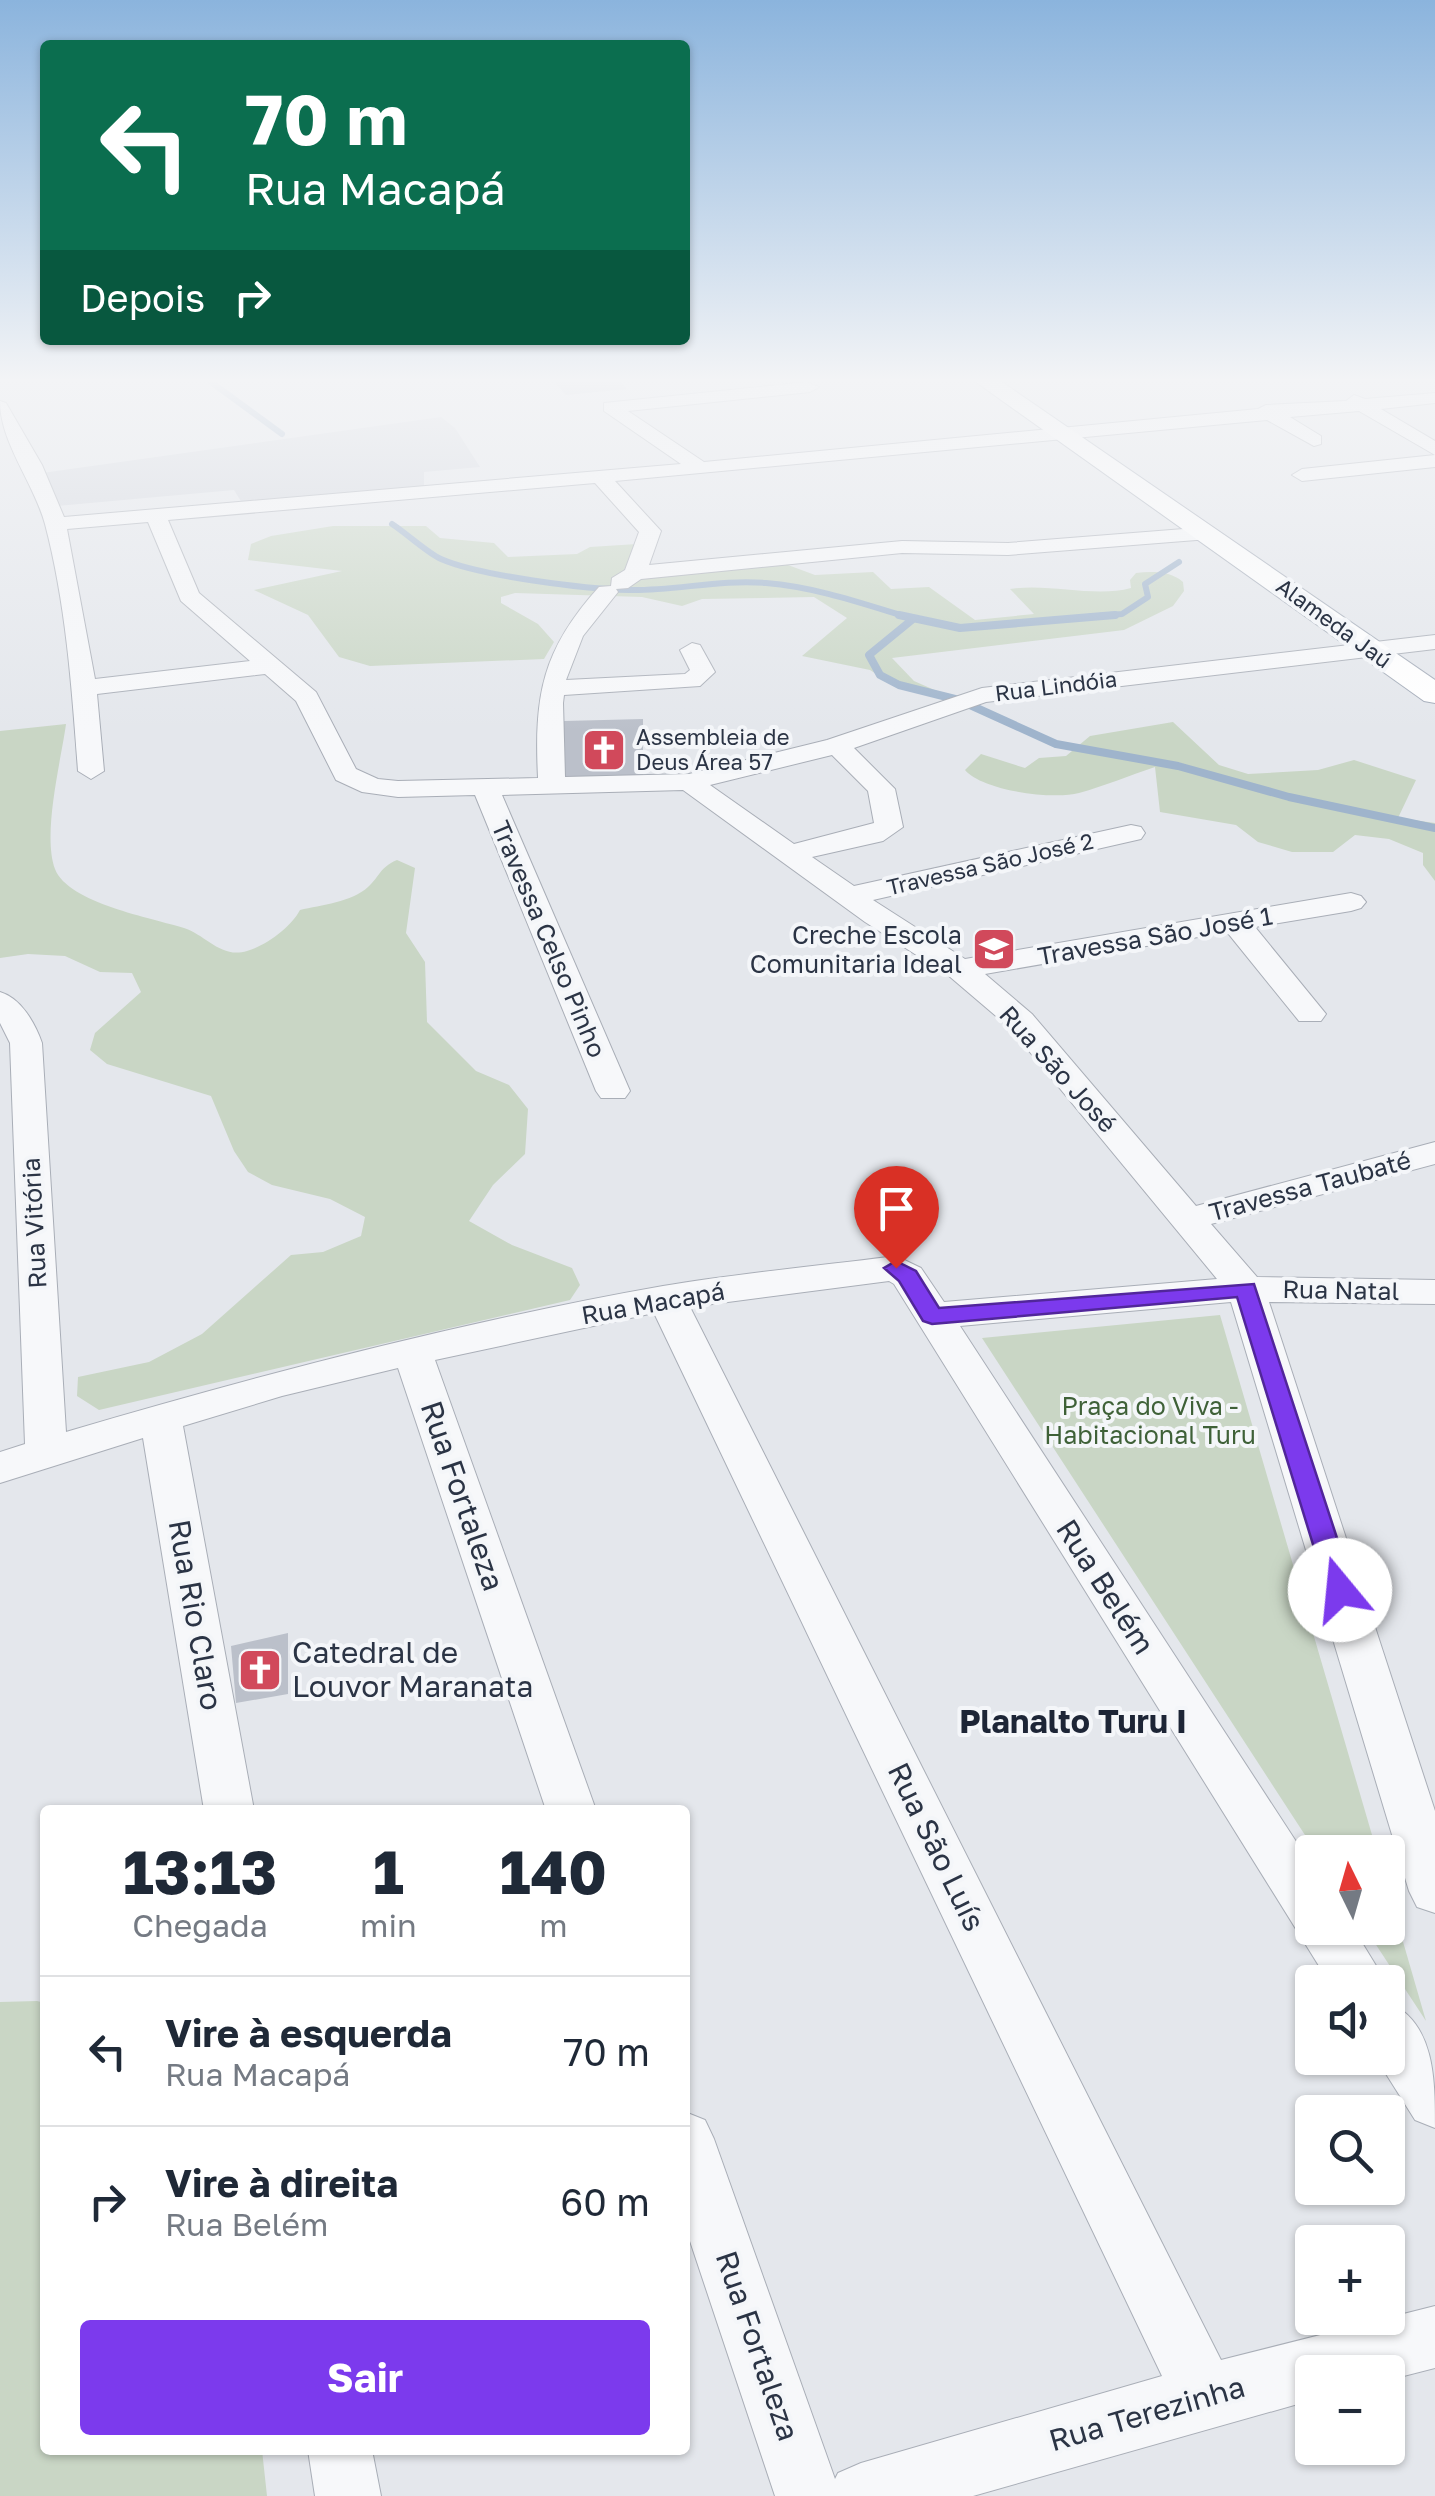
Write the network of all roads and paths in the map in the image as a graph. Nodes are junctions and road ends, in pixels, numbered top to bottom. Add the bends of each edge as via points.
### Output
1 (42, 498) edge
2 (346, 498) edge
3 (619, 498) edge
4 (1158, 498) edge
5 (154, 514) junction
6 (56, 524) junction
7 (1210, 533) junction
8 (620, 583) junction
9 (1435, 642) edge
10 (692, 650) dead end
11 (1373, 651) junction
12 (268, 666) junction
13 (85, 688) junction
14 (550, 688) junction
15 (1435, 694) edge
16 (845, 754) dead end
17 (90, 771) dead end
18 (689, 782) junction
19 (552, 784) junction
20 (486, 786) junction
21 (1130, 833) dead end
22 (787, 854) junction
23 (850, 896) junction
24 (1351, 902) dead end
25 (1236, 923) junction
26 (960, 969) junction
27 (0, 1002) edge
28 (1310, 1014) dead end
29 (613, 1092) dead end
30 (1435, 1153) edge
31 (1184, 1220) junction
32 (896, 1268) joint
33 (1246, 1289) junction
34 (1435, 1292) edge
35 (666, 1298) junction
36 (932, 1316) junction
37 (412, 1352) junction
38 (161, 1420) junction
39 (46, 1452) junction
40 (0, 1468) edge
41 (228, 1805) edge
42 (569, 1805) edge
43 (1295, 1883) edge
44 (1435, 1890) edge
45 (1405, 2054) edge
46 (1435, 2101) edge
47 (690, 2154) edge
48 (1435, 2337) edge
49 (1205, 2396) junction
50 (341, 2455) edge
51 (348, 2496) edge
52 (808, 2496) edge
53 (861, 2496) edge

1 - 6 street
2 - 5 street
3 - 8 street via 650,531
4 - 7 main road, Alameda Jaú
5 - 6 street
5 - 12 street, Rua Lindóia via 189,596
6 - 13 street
7 - 8 street via 1008,549 902,547
7 - 11 main road, Alameda Jaú
8 - 14 street via 570,635
9 - 11 street, Rua Lindóia
10 - 14 street via 703,672 690,681
11 - 15 main road, Alameda Jaú
11 - 18 street, Rua Lindóia via 982,695 836,746
12 - 13 street
12 - 20 street, Rua Lindóia via 307,697 345,774 398,788
13 - 17 street
14 - 19 street
16 - 22 street via 881,790 888,826
18 - 19 street, Rua Lindóia
18 - 22 street, Rua São José
19 - 20 street, Rua Lindóia
20 - 29 street, Travessa Celso Pinho
21 - 23 street, Travessa São José 2
22 - 23 street, Rua São José
23 - 26 street, Rua São José
24 - 25 street, Travessa São José 1
25 - 26 street, Travessa São José 1
25 - 28 street
26 - 31 street, Rua São José via 1064,1068
27 - 39 street, Rua Vitória via 26,1043
30 - 31 street, Travessa Taubaté
31 - 33 street, Rua São José
32 - 35 street, Rua Macapá
32 - 36 street, Rua Belém
33 - 34 street, Rua Natal
33 - 36 street
33 - 44 street
35 - 37 street, Rua Macapá
35 - 49 street, Rua São Luís
36 - 43 street, Rua Belém
37 - 38 street
37 - 42 street, Rua Fortaleza
38 - 39 street
38 - 41 street, Rua Rio Claro
39 - 40 street
45 - 46 street
47 - 52 street, Rua Fortaleza
48 - 49 street, Rua Terezinha
49 - 53 street, Rua Terezinha
50 - 51 street

